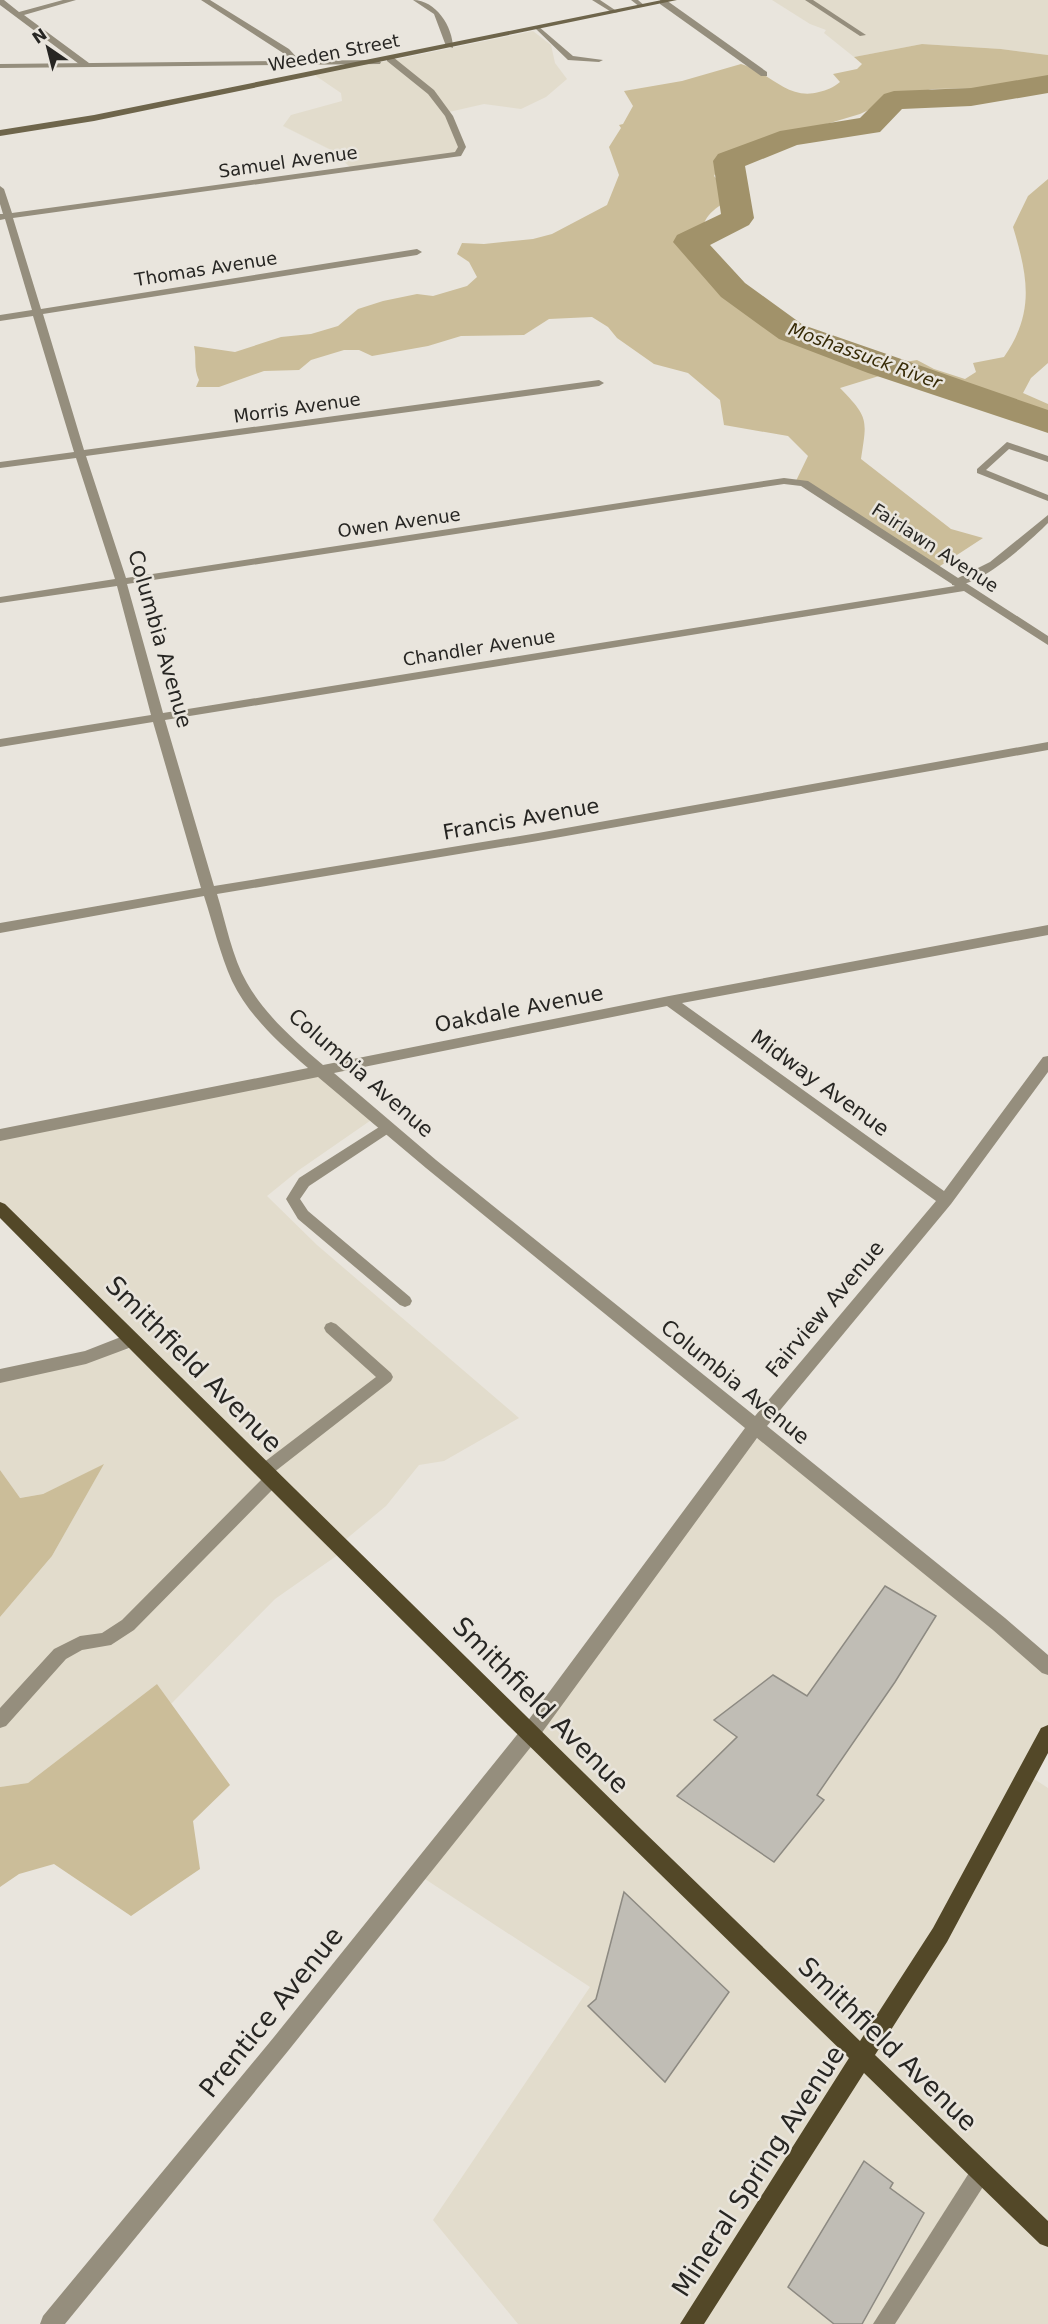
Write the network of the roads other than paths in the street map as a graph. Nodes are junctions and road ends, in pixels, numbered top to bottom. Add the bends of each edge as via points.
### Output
1 (72, 0) edge
2 (205, 0) edge
3 (417, 0) edge
4 (595, 0) edge
5 (634, 0) edge
6 (674, 0) edge
7 (808, 0) edge
8 (0, 1) edge
9 (663, 2) junction
10 (642, 6) junction
11 (615, 12) junction
12 (19, 14) junction
13 (538, 28) junction
14 (862, 35) dead end
15 (450, 46) junction
16 (390, 59) junction
17 (599, 60) dead end
18 (297, 62) junction
19 (377, 62) junction
20 (278, 63) junction
21 (86, 65) junction
22 (0, 66) edge
23 (764, 74) dead end
24 (296, 77) junction
25 (0, 133) edge
26 (0, 189) edge
27 (4, 217) edge
28 (417, 252) dead end
29 (38, 312) junction
30 (0, 318) edge
31 (599, 383) dead end
32 (80, 454) junction
33 (1048, 459) edge
34 (0, 465) edge
35 (804, 483) joint
36 (1048, 498) edge
37 (1048, 518) edge
38 (121, 581) junction
39 (960, 586) junction
40 (0, 600) edge
41 (1048, 641) edge
42 (158, 718) junction
43 (0, 743) edge
44 (1048, 746) edge
45 (209, 891) junction
46 (0, 928) edge
47 (1048, 930) edge
48 (669, 1001) junction
49 (1048, 1061) edge
50 (319, 1070) junction
51 (387, 1127) junction
52 (0, 1135) edge
53 (946, 1200) junction
54 (0, 1208) edge
55 (405, 1301) dead end
56 (331, 1328) dead end
57 (131, 1341) junction
58 (0, 1376) edge
59 (755, 1428) junction
60 (268, 1475) junction
61 (1048, 1667) edge
62 (0, 1720) edge
63 (531, 1732) junction
64 (1048, 1734) edge
65 (863, 2058) junction
66 (981, 2172) junction
67 (1048, 2236) edge
68 (51, 2324) edge
69 (691, 2324) edge
70 (883, 2324) edge

1 - 12 street
2 - 18 street
3 - 15 street via 437,13
4 - 11 lane
5 - 10 lane
6 - 9 main road, Weeden Street
7 - 14 lane
8 - 12 street
9 - 10 main road, Weeden Street
9 - 23 street
10 - 11 main road, Weeden Street
11 - 13 main road, Weeden Street
12 - 21 street
13 - 15 main road, Weeden Street
13 - 17 lane via 571,58
15 - 16 main road, Weeden Street
16 - 19 main road, Weeden Street
16 - 27 street, Samuel Avenue via 431,92 449,116 462,147 458,154
18 - 19 street
18 - 20 street
19 - 24 main road, Weeden Street
20 - 21 street
20 - 24 street
21 - 22 street
24 - 25 main road, Weeden Street
26 - 27 street, Columbia Avenue
27 - 29 street, Columbia Avenue
28 - 29 street, Thomas Avenue
29 - 30 street, Thomas Avenue
29 - 32 street, Columbia Avenue
31 - 32 street, Morris Avenue
32 - 34 street, Morris Avenue
32 - 38 street, Columbia Avenue
33 - 36 lane via 1006,445 980,471
35 - 38 street, Owen Avenue via 784,481
35 - 39 street, Fairlawn Avenue
37 - 39 lane
38 - 40 street, Owen Avenue
38 - 42 street, Columbia Avenue
39 - 41 street, Fairlawn Avenue
39 - 42 street, Chandler Avenue
42 - 43 street, Chandler Avenue
42 - 45 street, Columbia Avenue
44 - 45 street, Francis Avenue
45 - 46 street, Francis Avenue
45 - 50 street, Columbia Avenue via 240,983 281,1037
47 - 48 street, Oakdale Avenue
48 - 50 street, Oakdale Avenue
48 - 53 street, Midway Avenue
49 - 53 street, Fairview Avenue
50 - 51 street, Columbia Avenue
50 - 52 street, Oakdale Avenue
51 - 55 lane via 304,1182 293,1200 303,1215
51 - 59 street, Columbia Avenue
53 - 59 street, Fairview Avenue
54 - 57 main road, Smithfield Avenue
56 - 60 lane via 386,1377
57 - 58 street via 86,1357
57 - 60 main road, Smithfield Avenue
59 - 61 street, Columbia Avenue
59 - 63 street, Fairview Avenue
60 - 62 lane via 128,1625 105,1640 80,1643 60,1654
60 - 63 main road, Smithfield Avenue
63 - 65 main road, Smithfield Avenue
63 - 68 street, Prentice Avenue
64 - 65 main road, Mineral Spring Avenue via 940,1935
65 - 66 main road, Smithfield Avenue
65 - 69 main road, Mineral Spring Avenue
66 - 67 main road, Smithfield Avenue
66 - 70 lane

